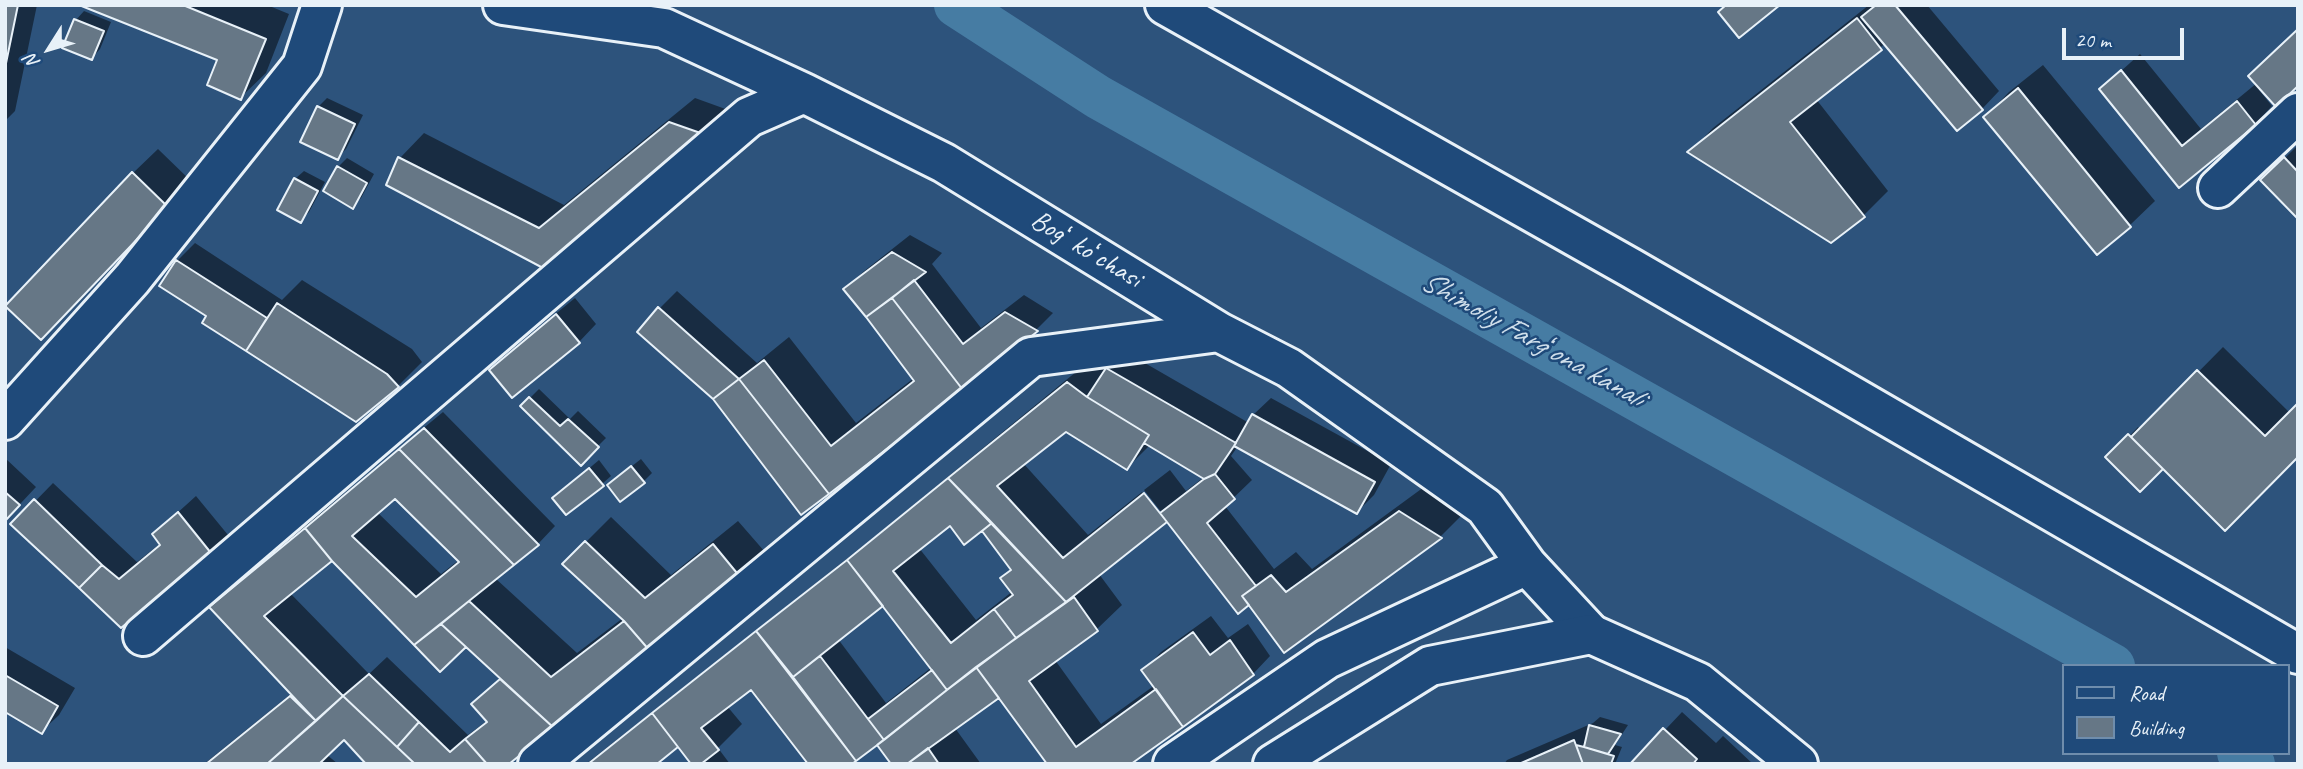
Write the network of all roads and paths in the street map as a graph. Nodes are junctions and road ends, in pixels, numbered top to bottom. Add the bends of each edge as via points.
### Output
1 (322, 5) edge
2 (503, 5) edge
3 (1165, 5) edge
4 (804, 93) junction
5 (2298, 113) edge
6 (2218, 188) dead end
7 (1219, 332) junction
8 (5, 420) edge
9 (1527, 565) junction
10 (1591, 634) junction
11 (143, 636) dead end
12 (2298, 654) edge
13 (538, 764) edge
14 (1173, 764) edge
15 (1273, 764) edge
16 (1798, 764) edge

1 - 8 street via 302,66 132,279
2 - 4 street, Bogʻ koʻchasi via 664,28
3 - 12 street
4 - 7 street, Bogʻ koʻchasi via 944,163
4 - 11 street via 749,117
5 - 6 street
7 - 9 street, Bogʻ koʻchasi via 1289,368 1485,507
7 - 13 street via 1031,357
9 - 10 street, Bogʻ koʻchasi
9 - 14 street via 1327,659
10 - 15 street via 1430,666
10 - 16 street via 1698,682

